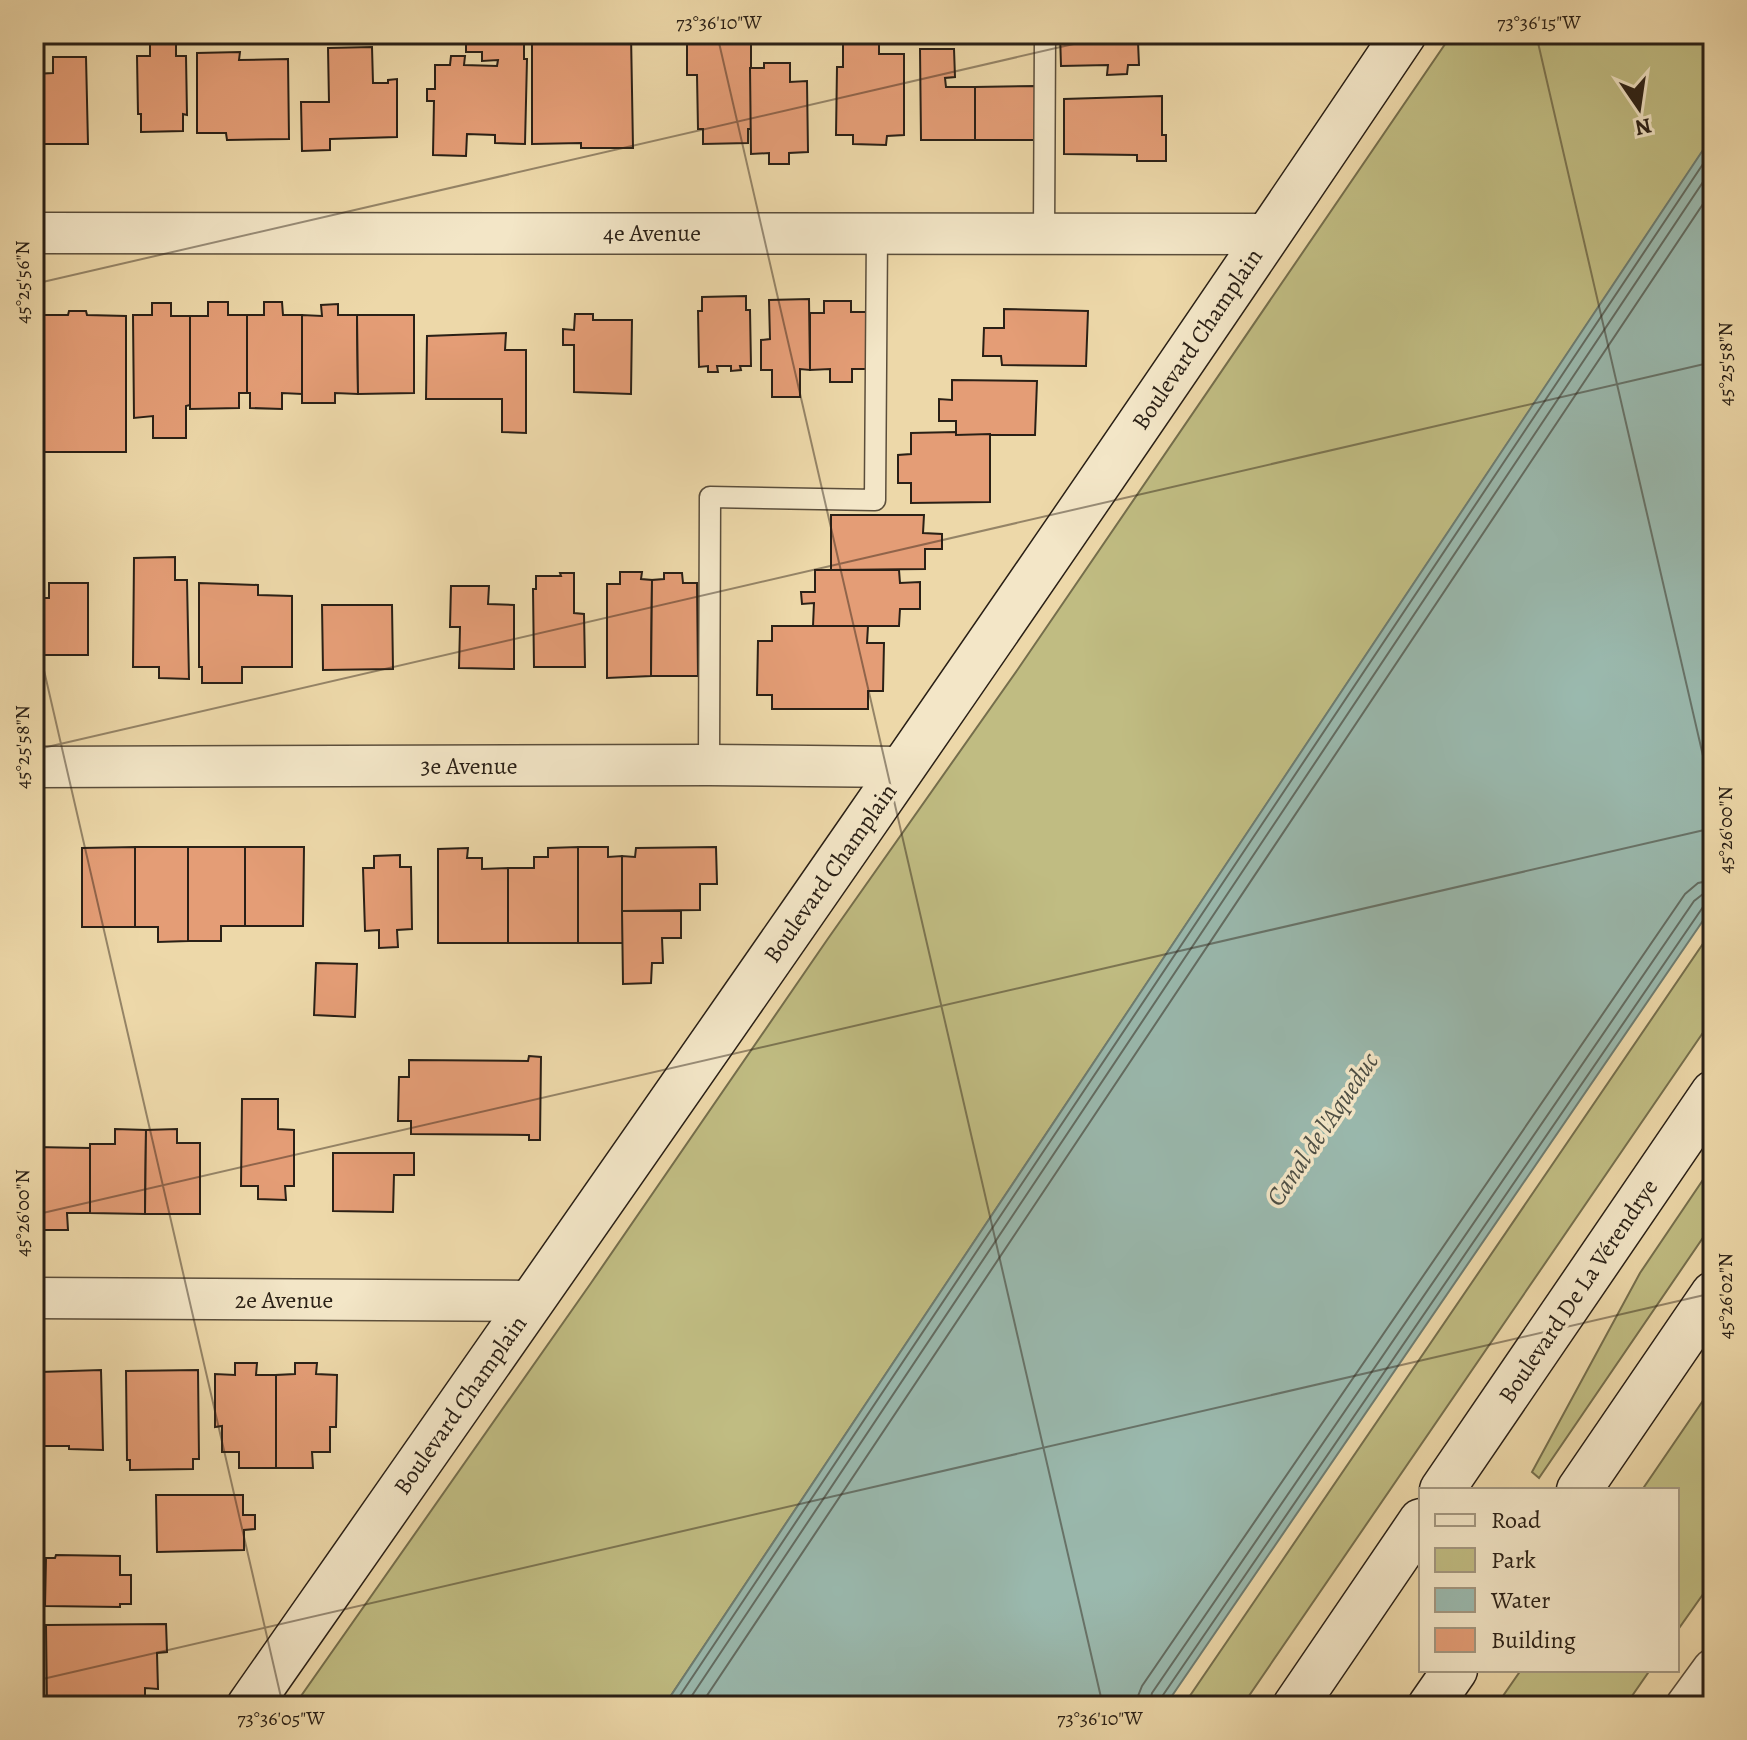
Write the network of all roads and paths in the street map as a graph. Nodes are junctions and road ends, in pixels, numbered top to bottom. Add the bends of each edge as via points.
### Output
1 (1045, 34) edge
2 (1404, 34) edge
3 (34, 233) edge
4 (877, 233) junction
5 (1044, 233) junction
6 (1269, 234) junction
7 (709, 765) junction
8 (34, 767) edge
9 (903, 767) junction
10 (1713, 1093) edge
11 (1713, 1294) edge
12 (34, 1298) edge
13 (533, 1301) junction
14 (1443, 1488) edge
15 (1580, 1488) edge
16 (1419, 1524) edge
17 (1713, 1669) edge
18 (1454, 1672) edge
19 (249, 1706) edge
20 (1295, 1706) edge
21 (1430, 1706) edge
22 (1686, 1706) edge

1 - 5 lane
2 - 6 main road, Boulevard Champlain
3 - 4 street, 4e Avenue
4 - 5 street, 4e Avenue
4 - 7 lane via 875,500 710,497
5 - 6 street, 4e Avenue
6 - 9 main road, Boulevard Champlain
7 - 8 street, 3e Avenue
7 - 9 street, 3e Avenue
9 - 13 main road, Boulevard Champlain
10 - 14 main road, Boulevard De La Vérendrye
11 - 15 main road
12 - 13 street, 2e Avenue
13 - 19 main road, Boulevard Champlain
16 - 20 main road
17 - 22 street
18 - 21 main road

